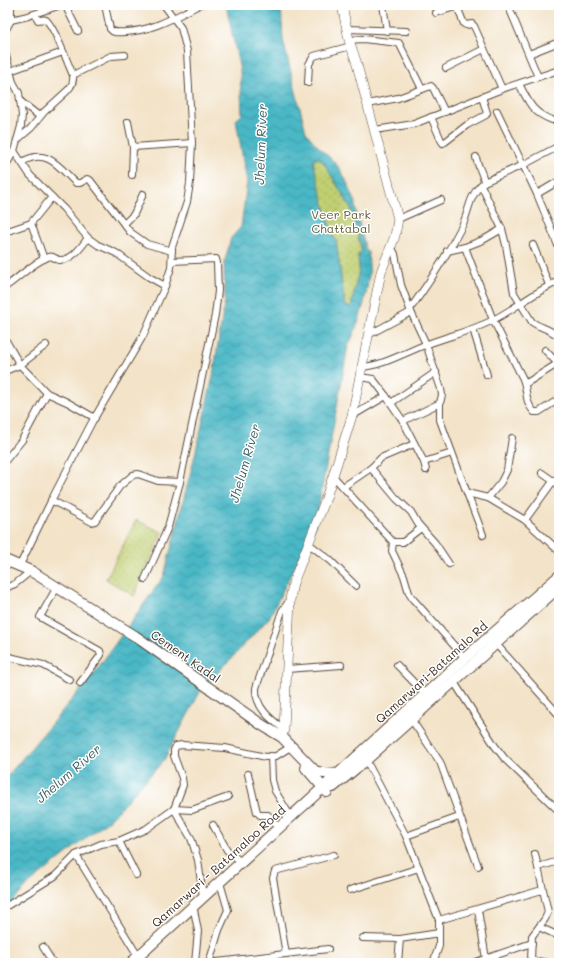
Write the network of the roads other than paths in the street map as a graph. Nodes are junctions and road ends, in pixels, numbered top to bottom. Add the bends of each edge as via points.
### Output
1 (11, 5) edge
2 (61, 5) edge
3 (65, 5) edge
4 (105, 5) edge
5 (164, 5) edge
6 (199, 5) edge
7 (342, 5) edge
8 (383, 5) edge
9 (508, 5) edge
10 (459, 6) edge
11 (436, 9) edge
12 (35, 14) junction
13 (174, 18) junction
14 (11, 20) junction
15 (347, 29) junction
16 (5, 31) edge
17 (78, 31) dead end
18 (387, 31) junction
19 (406, 31) dead end
20 (559, 42) edge
21 (350, 43) junction
22 (484, 49) junction
23 (5, 52) edge
24 (63, 52) junction
25 (529, 54) junction
26 (125, 55) dead end
27 (446, 68) dead end
28 (559, 70) edge
29 (10, 71) junction
30 (73, 75) junction
31 (538, 77) junction
32 (308, 83) dead end
33 (519, 84) junction
34 (422, 89) junction
35 (502, 89) junction
36 (482, 97) junction
37 (20, 101) junction
38 (367, 104) junction
39 (497, 111) dead end
40 (445, 112) junction
41 (39, 116) junction
42 (431, 117) junction
43 (552, 120) dead end
44 (128, 122) dead end
45 (375, 130) junction
46 (17, 140) junction
47 (192, 143) junction
48 (559, 146) edge
49 (132, 147) junction
50 (14, 151) junction
51 (476, 157) dead end
52 (22, 162) junction
53 (523, 165) junction
54 (5, 167) edge
55 (132, 175) dead end
56 (559, 181) edge
57 (482, 184) junction
58 (143, 194) dead end
59 (537, 194) junction
60 (52, 197) junction
61 (441, 200) dead end
62 (398, 219) junction
63 (31, 223) junction
64 (124, 224) junction
65 (502, 229) junction
66 (5, 232) edge
67 (88, 238) junction
68 (533, 245) dead end
69 (391, 246) junction
70 (465, 247) junction
71 (559, 248) edge
72 (172, 251) junction
73 (448, 251) junction
74 (44, 259) junction
75 (172, 261) junction
76 (556, 284) edge
77 (165, 286) junction
78 (5, 287) edge
79 (520, 304) junction
80 (410, 311) junction
81 (493, 320) junction
82 (473, 329) junction
83 (370, 334) junction
84 (559, 336) edge
85 (5, 339) edge
86 (426, 344) junction
87 (46, 345) dead end
88 (545, 350) dead end
89 (558, 364) edge
90 (20, 365) junction
91 (5, 371) edge
92 (361, 372) junction
93 (436, 372) junction
94 (487, 375) dead end
95 (525, 384) junction
96 (47, 393) junction
97 (386, 396) junction
98 (559, 400) edge
99 (391, 403) junction
100 (440, 403) junction
101 (352, 416) junction
102 (95, 418) junction
103 (403, 421) junction
104 (512, 438) dead end
105 (414, 444) junction
106 (452, 453) junction
107 (5, 461) edge
108 (424, 462) junction
109 (371, 468) junction
110 (426, 470) dead end
111 (542, 473) dead end
112 (333, 476) junction
113 (180, 482) junction
114 (556, 482) edge
115 (342, 487) junction
116 (467, 493) junction
117 (488, 498) junction
118 (51, 500) junction
119 (525, 520) junction
120 (421, 528) junction
121 (483, 535) dead end
122 (393, 542) junction
123 (309, 544) junction
124 (5, 552) edge
125 (559, 552) edge
126 (5, 560) edge
127 (449, 564) dead end
128 (20, 565) junction
129 (31, 571) junction
130 (559, 576) edge
131 (145, 580) dead end
132 (356, 586) dead end
133 (56, 587) junction
134 (559, 587) edge
135 (5, 588) edge
136 (290, 600) junction
137 (496, 644) junction
138 (5, 656) edge
139 (465, 658) junction
140 (341, 665) dead end
141 (397, 665) dead end
142 (287, 669) junction
143 (70, 680) dead end
144 (454, 682) junction
145 (80, 683) dead end
146 (425, 694) junction
147 (559, 715) edge
148 (411, 719) junction
149 (288, 741) junction
150 (271, 756) junction
151 (366, 760) junction
152 (248, 774) dead end
153 (338, 774) junction
154 (324, 790) junction
155 (228, 797) dead end
156 (174, 809) junction
157 (559, 811) edge
158 (290, 817) junction
159 (459, 817) junction
160 (213, 824) dead end
161 (279, 828) junction
162 (406, 836) junction
163 (119, 842) junction
164 (535, 854) dead end
165 (76, 855) junction
166 (334, 855) dead end
167 (559, 861) edge
168 (241, 862) junction
169 (478, 866) dead end
170 (538, 867) junction
171 (419, 868) junction
172 (136, 875) dead end
173 (222, 886) junction
174 (350, 890) dead end
175 (542, 890) junction
176 (203, 897) junction
177 (5, 907) edge
178 (194, 910) junction
179 (478, 910) junction
180 (439, 920) junction
181 (539, 927) junction
182 (439, 933) junction
183 (559, 936) edge
184 (363, 938) dead end
185 (400, 939) junction
186 (532, 943) junction
187 (43, 947) dead end
188 (328, 949) dead end
189 (286, 954) junction
190 (486, 959) junction
191 (136, 961) edge
192 (50, 963) edge
193 (195, 963) edge
194 (209, 963) edge
195 (398, 963) edge
196 (433, 963) edge
197 (473, 963) edge
198 (548, 963) edge

1 - 14 street
2 - 12 street
3 - 17 street
4 - 13 street via 110,30 114,33 141,30
5 - 13 street
6 - 13 street
7 - 15 street
8 - 18 street
9 - 25 street
10 - 11 street
10 - 22 street via 465,25 473,25
12 - 14 street
12 - 24 street via 38,20 48,21
13 - 47 street via 181,28 188,51
14 - 16 street
15 - 18 street
15 - 21 street
18 - 19 street
20 - 25 street
21 - 32 street via 314,56 309,64
21 - 34 street via 363,39 399,43
21 - 38 street
22 - 27 street
22 - 35 street
23 - 29 street
24 - 29 street
24 - 30 street
25 - 31 street
26 - 30 street via 111,56
28 - 31 street
29 - 37 street
30 - 41 street via 71,88
31 - 33 street
33 - 35 street
33 - 43 street via 532,108
34 - 38 street via 398,98
34 - 40 street via 432,86
35 - 36 street
36 - 40 street
36 - 42 street via 486,115 443,143
37 - 41 street
37 - 46 street via 22,115
38 - 45 street
39 - 53 street
40 - 42 street
41 - 46 street via 31,128
42 - 45 street via 401,127
44 - 49 street
45 - 62 street
46 - 50 street
47 - 49 street
47 - 72 street via 186,202
48 - 53 street
49 - 55 street
50 - 52 street
50 - 54 street
51 - 57 street via 477,166 484,178
52 - 60 street via 30,175
52 - 64 street via 34,156 44,157 58,165 76,183 90,180
53 - 57 street
53 - 59 street
56 - 59 street
57 - 65 street
57 - 73 street via 473,192 462,226
58 - 64 street via 134,214
59 - 71 street
60 - 63 street
60 - 67 street
61 - 62 street
62 - 69 street
63 - 66 street
63 - 74 street
64 - 72 street via 130,232 147,244
65 - 70 street
65 - 79 street via 512,287
67 - 74 street via 78,252 70,257 59,260 51,256
67 - 77 street via 116,253
68 - 76 street
69 - 80 street
69 - 83 street via 381,272
70 - 73 street
70 - 81 street
72 - 75 street
73 - 80 street
74 - 78 street
75 - 77 street
75 - 113 street via 216,260 218,264 216,315
76 - 79 street
77 - 102 street via 143,336
79 - 81 street
79 - 84 street via 536,326 549,329
80 - 83 street
80 - 86 street
81 - 82 street
81 - 95 street
82 - 86 street
82 - 94 street
83 - 92 street
85 - 90 street
86 - 92 street
86 - 93 street
87 - 90 street
88 - 89 street
89 - 95 street
90 - 91 street
90 - 96 street
92 - 97 street via 373,380
92 - 101 street
93 - 99 street
93 - 100 street via 442,393
95 - 98 street via 526,397 534,412 539,412
96 - 102 street
96 - 107 street via 22,440
97 - 99 street
97 - 101 street
99 - 103 street
100 - 103 street
100 - 106 street via 440,420
101 - 112 street
102 - 118 street
103 - 105 street
104 - 117 street via 507,470
105 - 108 street
105 - 109 street via 384,456
106 - 108 street
106 - 116 street
108 - 110 street
109 - 115 street
109 - 120 street via 411,512
111 - 114 street
112 - 115 street
112 - 123 street
113 - 118 street via 158,481 138,474 133,475 120,486 92,522
113 - 131 street via 168,527
114 - 119 street
115 - 122 street
116 - 117 street
116 - 121 street
117 - 119 street
118 - 128 street
119 - 125 street
120 - 122 street via 403,542
120 - 127 street
122 - 139 street via 392,551 412,598
123 - 132 street via 330,560
123 - 136 street
124 - 128 main road
126 - 128 main road
128 - 129 main road, Cement Kadal
129 - 133 main road, Cement Kadal
129 - 135 street via 16,584
130 - 139 main road, Qamarwari-Batamalo Rd
133 - 145 street via 40,617 100,651 101,655
133 - 149 main road, Cement Kadal via 134,636
134 - 137 main road
136 - 142 street
136 - 149 street via 282,611 256,688 257,702
137 - 144 main road
137 - 147 street
138 - 143 street via 44,665
139 - 146 main road, Qamarwari-Batamalo Rd
140 - 142 street
141 - 146 street
142 - 149 street
144 - 148 main road
144 - 157 street via 505,759
146 - 153 main road, Qamarwari-Batamalo Rd
148 - 151 main road
148 - 159 street via 440,762
149 - 150 street via 276,756
149 - 153 main road via 315,771
149 - 154 main road
150 - 156 street via 225,748 176,746 174,756 183,785
150 - 158 street via 275,791
151 - 154 main road
151 - 162 street
152 - 161 street via 257,812 260,815 268,815
153 - 154 main road, Qamarwari-Batamalo Rd
154 - 158 main road, Qamarwari - Batamaloo Road
154 - 173 main road, Qamarwari - Batamaloo Road
155 - 156 street via 192,810
156 - 163 street via 146,829
156 - 176 street via 191,838 198,860
158 - 161 main road, Qamarwari - Batamaloo Road
159 - 162 street
159 - 169 street
160 - 168 street via 227,850
161 - 168 main road, Qamarwari - Batamaloo Road
162 - 171 street
163 - 165 street via 101,844
163 - 172 street
164 - 170 street
165 - 177 street via 55,876
165 - 191 street
166 - 189 street via 280,868 273,874
167 - 170 street
168 - 176 main road, Qamarwari - Batamaloo Road
170 - 175 street
171 - 174 street
171 - 180 street
173 - 178 main road, Qamarwari - Batamaloo Road
173 - 194 street via 228,910
175 - 179 street
175 - 181 street via 548,912
176 - 191 main road, Qamarwari - Batamaloo Road
178 - 191 main road, Qamarwari - Batamaloo Road
178 - 193 street via 198,931
179 - 180 street
179 - 190 street
180 - 182 street
181 - 183 street
181 - 186 street via 532,936
182 - 185 street
182 - 196 street via 439,946
184 - 185 street
185 - 195 street
186 - 190 street
186 - 198 street via 531,961
187 - 192 street
188 - 189 street
189 - 194 street
190 - 197 street

